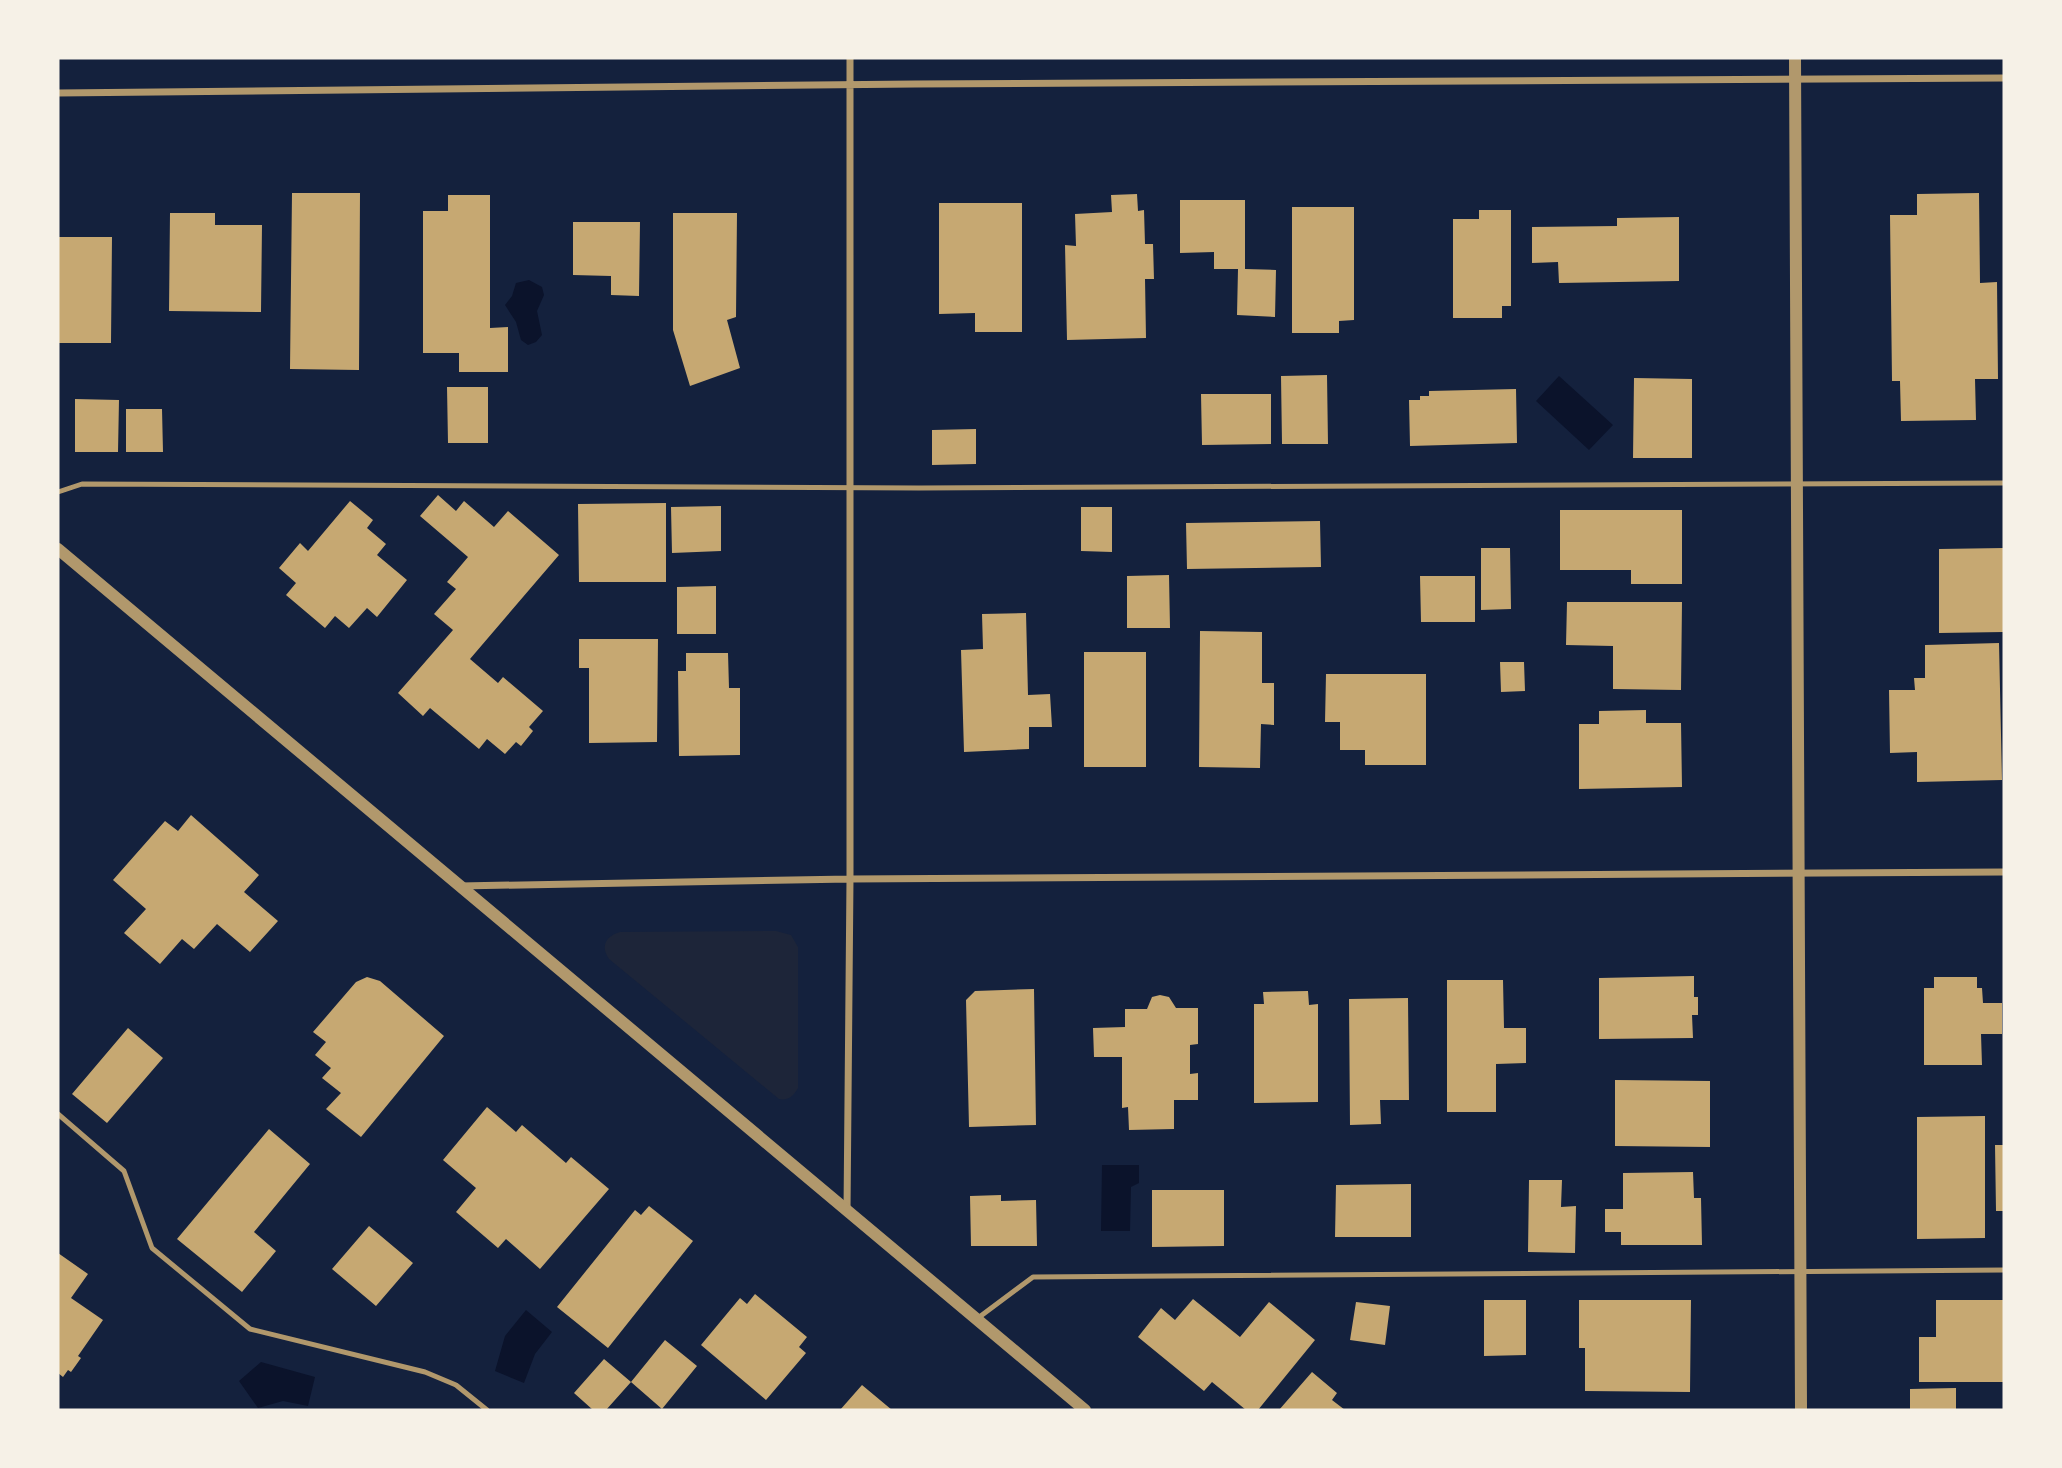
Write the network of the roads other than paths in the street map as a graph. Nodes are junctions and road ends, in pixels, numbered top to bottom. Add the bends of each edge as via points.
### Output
1 (849, 58) edge
2 (1795, 58) edge
3 (2004, 78) edge
4 (1795, 79) junction
5 (850, 84) junction
6 (58, 93) edge
7 (2004, 483) edge
8 (1798, 486) junction
9 (849, 488) junction
10 (58, 492) edge
11 (58, 549) edge
12 (2004, 872) edge
13 (1798, 874) junction
14 (850, 879) junction
15 (460, 886) junction
16 (58, 1114) edge
17 (847, 1211) junction
18 (2004, 1270) edge
19 (1800, 1272) junction
20 (976, 1319) junction
21 (487, 1410) edge
22 (1085, 1410) edge
23 (1801, 1410) edge

1 - 5 street
2 - 4 street
3 - 4 street
4 - 5 street
4 - 8 street
5 - 6 street
5 - 9 street
7 - 8 lane
8 - 9 lane
8 - 13 street
9 - 10 lane via 82,484
9 - 14 street
11 - 15 street
12 - 13 street
13 - 14 street
13 - 19 street
14 - 15 street
14 - 17 street
15 - 17 street
16 - 21 lane via 124,1171 152,1248 250,1329 425,1372 456,1385
17 - 20 street
18 - 19 lane
19 - 20 lane via 1033,1276
19 - 23 street
20 - 22 street

